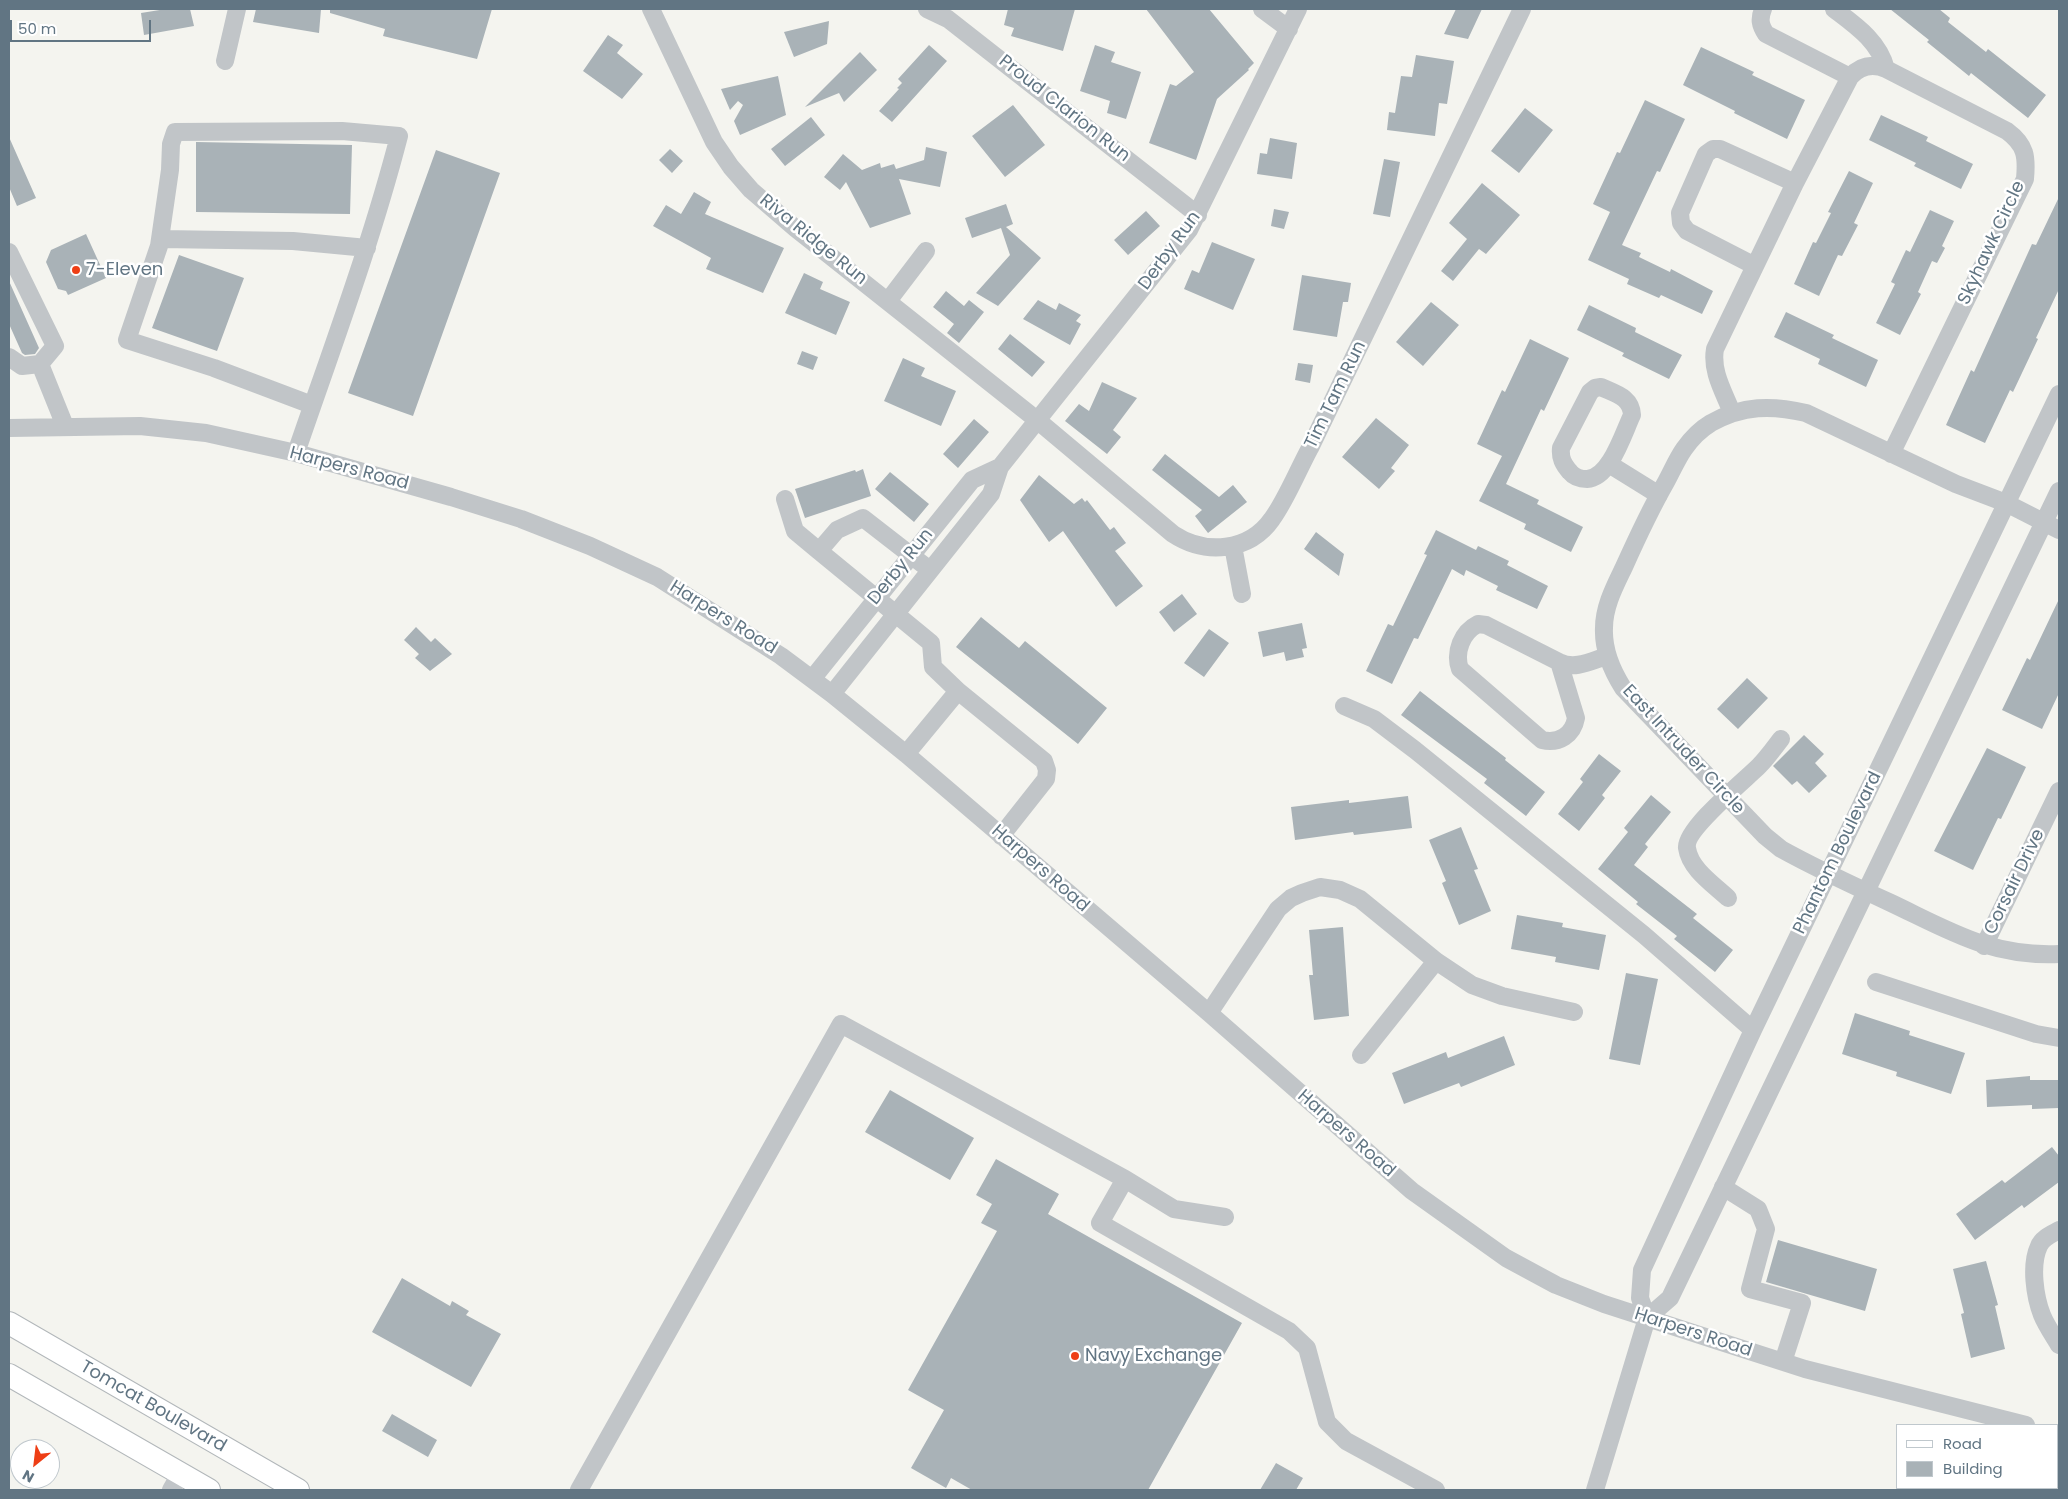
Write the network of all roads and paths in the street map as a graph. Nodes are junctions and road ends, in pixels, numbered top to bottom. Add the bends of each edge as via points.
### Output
1 (237, 9) edge
2 (651, 9) edge
3 (927, 9) edge
4 (1262, 9) edge
5 (1298, 9) edge
6 (1522, 9) edge
7 (1763, 9) edge
8 (1834, 9) edge
9 (1289, 29) junction
10 (225, 61) dead end
11 (1886, 69) junction
12 (1850, 77) junction
13 (1795, 183) junction
14 (1198, 214) junction
15 (161, 238) junction
16 (367, 248) junction
17 (9, 252) edge
18 (926, 252) dead end
19 (1755, 266) junction
20 (888, 301) junction
21 (9, 357) edge
22 (40, 364) junction
23 (2059, 394) edge
24 (312, 405) junction
25 (1732, 413) junction
26 (1037, 420) junction
27 (65, 426) junction
28 (9, 428) edge
29 (296, 453) junction
30 (1891, 454) junction
31 (1609, 464) junction
32 (1000, 467) junction
33 (2059, 491) edge
34 (1659, 495) junction
35 (785, 499) dead end
36 (2006, 503) junction
37 (2052, 526) edge
38 (1233, 546) junction
39 (819, 551) junction
40 (911, 555) junction
41 (930, 570) junction
42 (1242, 594) dead end
43 (876, 598) junction
44 (896, 613) junction
45 (1607, 656) junction
46 (1559, 662) junction
47 (812, 679) junction
48 (958, 691) junction
49 (832, 694) junction
50 (1344, 706) dead end
51 (1781, 739) dead end
52 (906, 754) junction
53 (2059, 791) edge
54 (1727, 797) junction
55 (1001, 836) junction
56 (1828, 873) junction
57 (1866, 892) junction
58 (1728, 898) dead end
59 (1984, 946) junction
60 (2059, 954) edge
61 (1436, 961) junction
62 (1876, 982) dead end
63 (1574, 1012) dead end
64 (1209, 1013) junction
65 (1753, 1030) junction
66 (2059, 1038) edge
67 (1360, 1055) dead end
68 (1126, 1179) junction
69 (1723, 1187) junction
70 (1225, 1217) dead end
71 (2059, 1230) edge
72 (1646, 1318) junction
73 (9, 1324) edge
74 (2057, 1336) edge
75 (1783, 1362) junction
76 (9, 1375) edge
77 (2022, 1424) edge
78 (176, 1482) edge
79 (209, 1490) edge
80 (298, 1490) edge
81 (579, 1490) edge
82 (1436, 1490) edge
83 (1595, 1490) edge

1 - 10 street
2 - 20 street, Riva Ridge Run via 714,142 730,167 795,228
3 - 14 street, Proud Clarion Run via 948,18
4 - 9 street
5 - 9 street, Derby Run
6 - 38 street, Tim Tam Run via 1310,448 1272,519 1255,536
7 - 12 street via 1760,18 1766,34
8 - 11 street via 1866,34
9 - 14 street, Derby Run
11 - 12 street, Skyhawk Circle via 1877,65 1863,67
11 - 30 street, Skyhawk Circle via 2008,131 2020,144 2026,164 2024,179
12 - 13 street
13 - 19 street
13 - 19 street via 1720,149 1706,154 1680,213 1681,223 1687,231
14 - 26 street, Derby Run via 1189,230
15 - 16 street via 293,241
15 - 16 street via 175,132 333,131 399,136
15 - 24 street via 127,340
16 - 24 street
17 - 22 street via 55,346
18 - 20 street
19 - 25 street via 1715,349 1715,369
20 - 26 street, Riva Ridge Run
21 - 22 street via 22,366
22 - 27 street
23 - 36 street, Phantom Boulevard
24 - 29 street
25 - 30 street, East Intruder Circle via 1759,407 1781,407 1806,413
25 - 34 street, East Intruder Circle via 1694,437
26 - 32 street, Derby Run
26 - 38 street, Tim Tam Run via 1173,534 1198,546
27 - 28 street, Harpers Road
27 - 29 street, Harpers Road via 140,426 206,433
29 - 47 street, Harpers Road via 521,519 590,546 657,577
30 - 36 street, East Intruder Circle
31 - 31 street via 1632,415 1632,407 1627,400 1602,387 1594,388 1560,455 1572,475 1582,479 1592,479
31 - 34 street
32 - 40 street, Derby Run via 972,480
32 - 41 street, Derby Run via 990,494
33 - 37 street
34 - 45 street, East Intruder Circle via 1608,602 1604,626
35 - 39 street via 795,531
36 - 37 street, East Intruder Circle
36 - 56 street, Phantom Boulevard
37 - 57 street
38 - 42 street
39 - 40 street via 838,530 863,518
39 - 43 street
40 - 41 street
40 - 43 street, Derby Run
41 - 44 street, Derby Run
43 - 44 street
43 - 47 street, Derby Run
44 - 48 street via 931,643 933,667
44 - 49 street, Derby Run
45 - 46 street via 1576,666
45 - 54 street, East Intruder Circle via 1623,688
46 - 46 street via 1486,624 1470,628 1458,649 1457,659 1467,676 1542,740 1551,742 1567,736 1576,718
47 - 49 street, Harpers Road
48 - 52 street
48 - 55 street via 1044,761 1047,770 1046,778
49 - 52 street, Harpers Road
50 - 65 street via 1374,719 1415,750 1644,935
51 - 54 street via 1761,765
52 - 55 street, Harpers Road
53 - 59 street, Corsair Drive
54 - 56 street, East Intruder Circle via 1781,849
54 - 58 street via 1690,834 1687,849 1697,869
55 - 64 street, Harpers Road
56 - 57 street, East Intruder Circle
56 - 65 street, Phantom Boulevard
57 - 59 street, East Intruder Circle
57 - 69 street
59 - 60 street, East Intruder Circle via 2010,952
61 - 63 street via 1472,985 1502,996
61 - 64 street via 1360,899 1340,890 1320,887 1302,892 1278,909
61 - 67 street
62 - 66 street via 2036,1034
64 - 72 street, Harpers Road via 1412,1191 1498,1253 1556,1285
65 - 72 street, Phantom Boulevard via 1642,1270 1640,1298
68 - 70 street via 1174,1209
68 - 81 street via 841,1024
68 - 82 street via 1100,1223 1289,1331 1307,1348 1327,1422 1346,1441
69 - 72 street via 1670,1298
69 - 75 street via 1758,1209 1766,1228 1750,1288 1802,1303
71 - 74 street via 2039,1245 2035,1258 2042,1316
72 - 75 street, Harpers Road
72 - 83 street, Phantom Boulevard
73 - 80 main road, Tomcat Boulevard
75 - 77 street, Harpers Road
76 - 78 main road
78 - 79 main road

